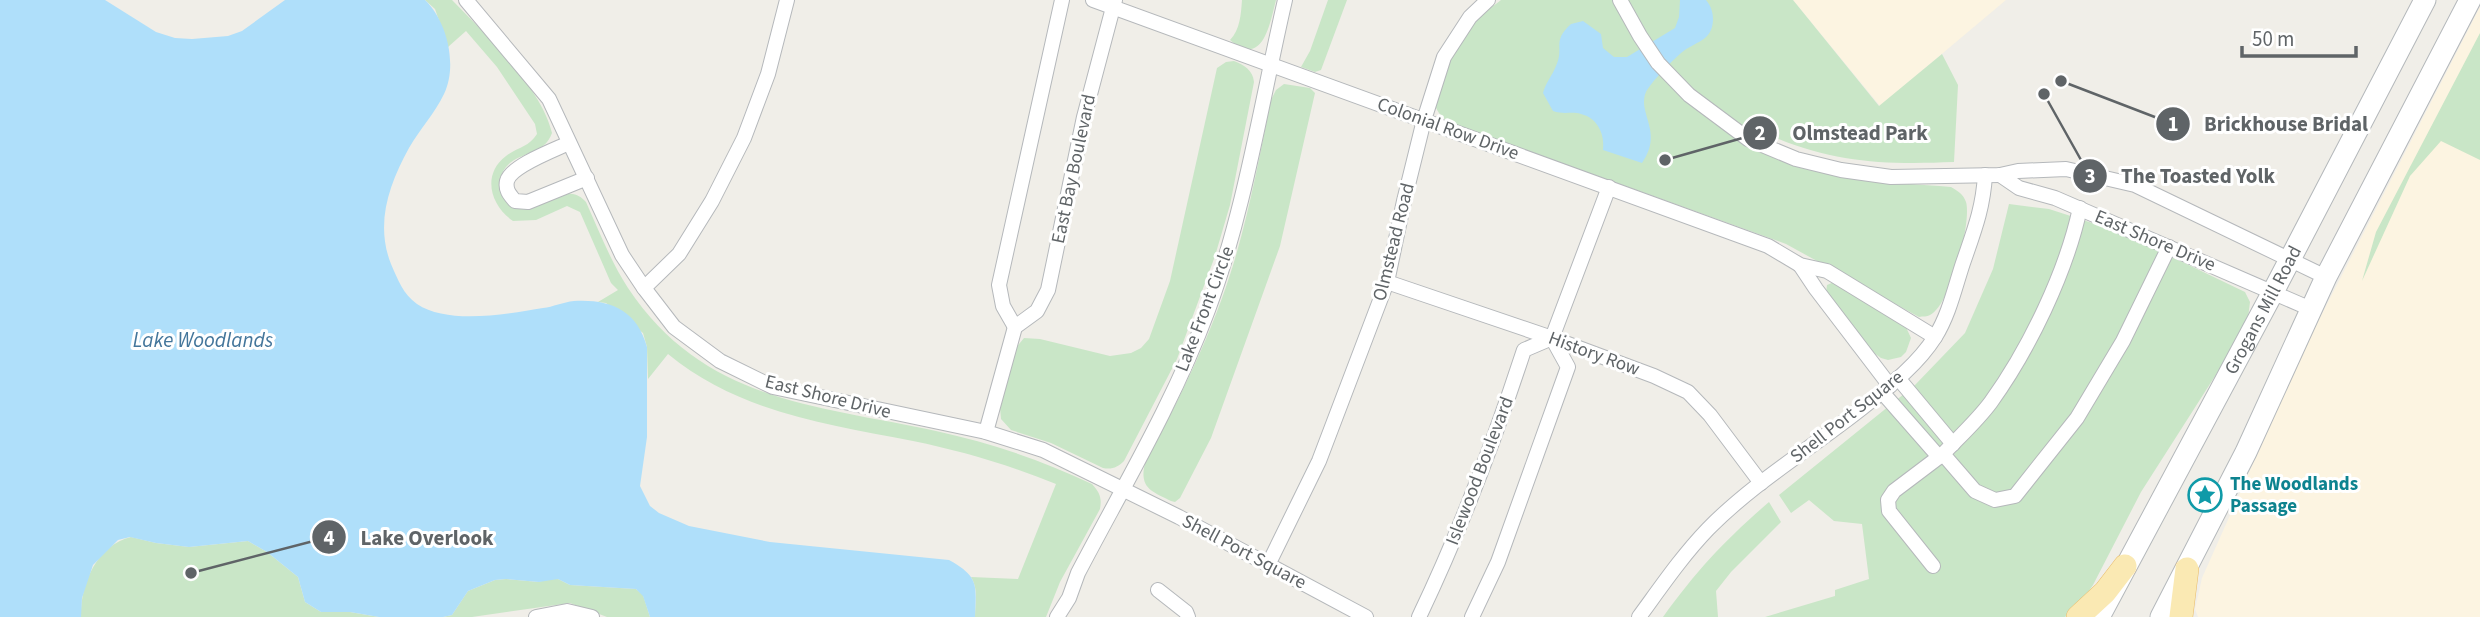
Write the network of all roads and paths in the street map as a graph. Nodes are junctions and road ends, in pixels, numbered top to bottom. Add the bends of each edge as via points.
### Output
1 (466, 0) edge
2 (787, 0) edge
3 (1062, 0) edge
4 (1093, 0) edge
5 (1285, 0) edge
6 (1488, 0) edge
7 (1620, 0) edge
8 (2425, 0) edge
9 (2470, 0) edge
10 (1114, 3) edge
11 (1270, 65) junction
12 (1424, 120) junction
13 (569, 143) junction
14 (1992, 175) junction
15 (587, 178) junction
16 (1609, 187) junction
17 (2080, 208) junction
18 (2169, 247) junction
19 (2289, 261) junction
20 (1801, 265) junction
21 (2326, 277) junction
22 (1388, 282) junction
23 (644, 288) junction
24 (2273, 292) junction
25 (2311, 309) junction
26 (1015, 327) junction
27 (1552, 338) junction
28 (1935, 338) junction
29 (1890, 385) junction
30 (986, 432) junction
31 (1945, 452) junction
32 (1761, 483) junction
33 (1121, 489) junction
34 (1268, 565) junction
35 (1933, 566) dead end
36 (2126, 566) junction
37 (2187, 569) junction
38 (1158, 590) dead end
39 (1069, 598) junction
40 (536, 617) edge
41 (592, 617) edge
42 (1057, 617) edge
43 (1070, 617) edge
44 (1188, 617) edge
45 (1366, 617) edge
46 (1419, 617) edge
47 (1472, 617) edge
48 (1639, 617) edge
49 (2078, 617) edge
50 (2099, 617) edge
51 (2161, 617) edge
52 (2181, 617) edge

1 - 13 street, East Shore Drive via 549,99
2 - 23 street via 768,74 744,138 679,254
3 - 26 street via 999,285 1003,306
4 - 10 street, Colonial Row Drive
5 - 11 street, Lake Front Circle
6 - 12 street, Olmstead Road via 1470,17 1444,57
7 - 14 street, East Shore Drive via 1658,63 1675,82 1748,139 1796,159 1841,170 1891,177
8 - 19 main road, Grogans Mill Road
9 - 21 main road, Grogans Mill Road
10 - 11 street, Colonial Row Drive
10 - 26 street, East Bay Boulevard via 1084,117 1048,290 1037,311
11 - 12 street, Colonial Row Drive
11 - 33 street, Lake Front Circle via 1238,212 1207,312 1162,413
12 - 16 street, Colonial Row Drive
12 - 22 street, Olmstead Road
13 - 15 street, East Shore Drive
13 - 15 street via 516,169 507,181 507,192 515,201 528,202
14 - 17 street, East Shore Drive
14 - 19 street, East Shore Drive via 2066,169 2135,184
14 - 28 street, Shell Port Square
15 - 23 street, East Shore Drive via 622,255
16 - 20 street, Colonial Row Drive via 1768,246
16 - 27 street
17 - 18 street, East Shore Drive
17 - 31 street via 2050,296 2026,346 1990,404
18 - 24 street, East Shore Drive
18 - 31 street via 2123,341 2077,418 2015,496 1995,500 1975,491
19 - 21 street, East Shore Drive
19 - 24 main road, Grogans Mill Road
20 - 28 street, Colonial Row Drive via 1827,271
20 - 29 street, Colonial Row Drive
21 - 25 main road, Grogans Mill Road
22 - 27 street, History Row
22 - 34 street, Olmstead Road via 1319,461
23 - 30 street, East Shore Drive via 674,327 720,361 773,387
24 - 25 street, East Shore Drive
24 - 36 main road, Grogans Mill Road
25 - 37 main road, Grogans Mill Road
26 - 30 street
27 - 32 street, History Row via 1688,392
27 - 46 street, Islewood Boulevard via 1524,350 1494,442
27 - 47 street via 1568,366 1498,562
28 - 29 street, Shell Port Square
29 - 31 street
29 - 31 street
29 - 32 street, Shell Port Square
30 - 33 street, East Shore Drive via 1043,450
31 - 35 street via 1888,500 1889,511
32 - 48 street, Shell Port Square via 1708,529
33 - 34 street, Shell Port Square
33 - 39 street, Lake Front Circle
34 - 45 street, Shell Port Square
36 - 49 main road
36 - 50 main road, Grogans Mill Road
37 - 51 main road, Grogans Mill Road
37 - 52 main road
38 - 44 street
39 - 42 street, Lake Front Circle
39 - 43 street, Lake Front Circle
40 - 41 street via 567,611

